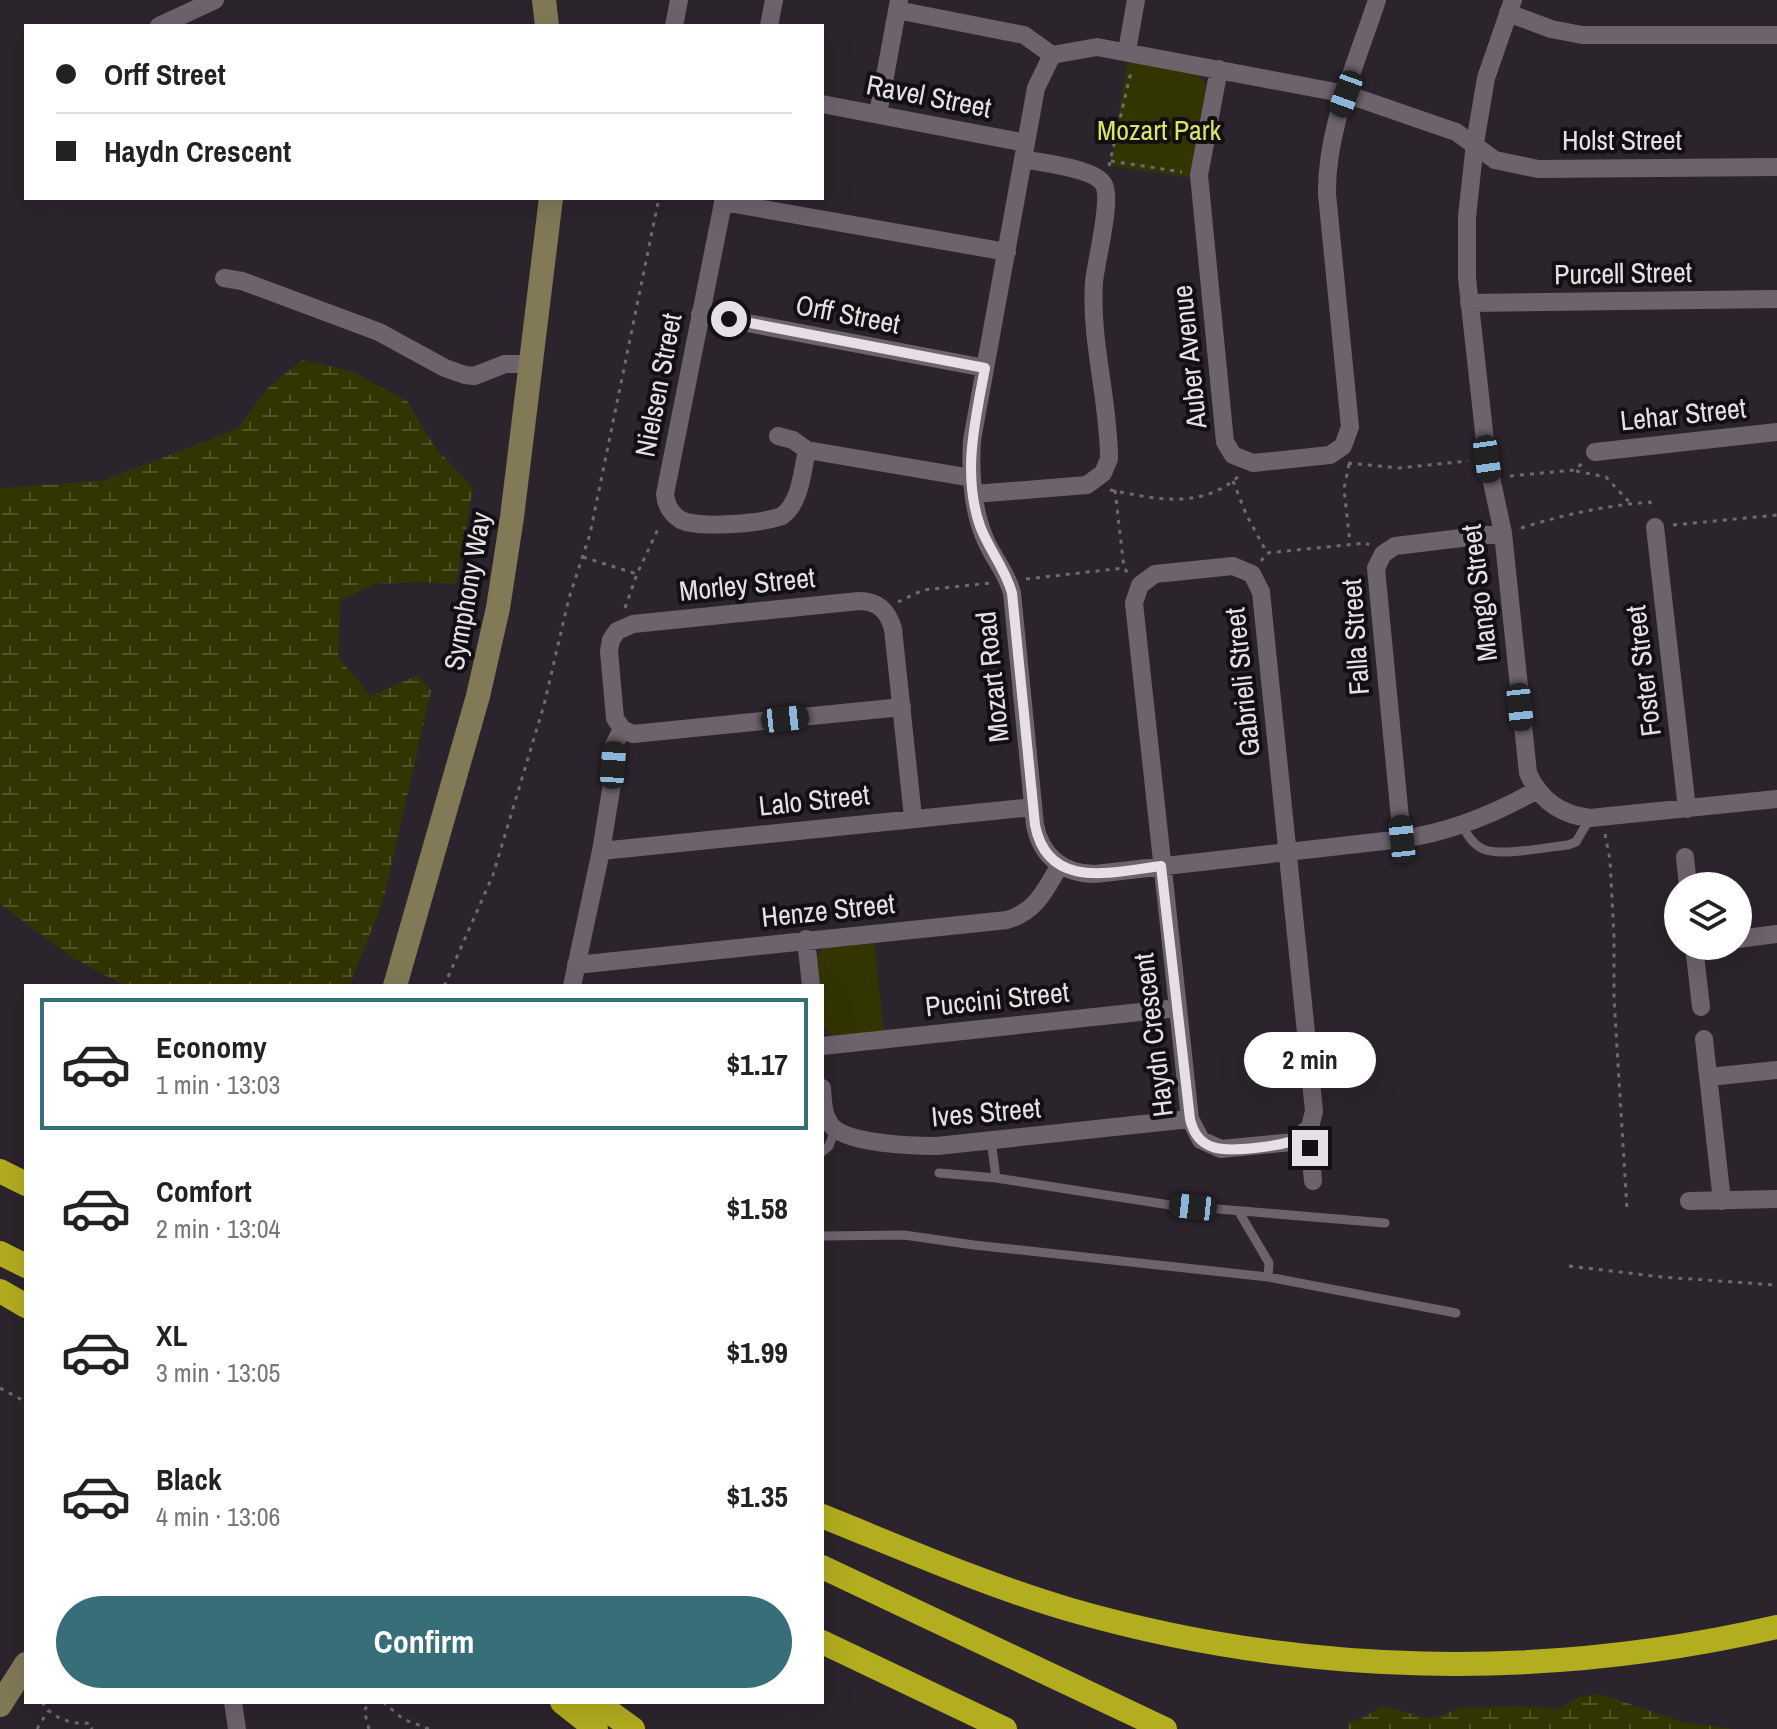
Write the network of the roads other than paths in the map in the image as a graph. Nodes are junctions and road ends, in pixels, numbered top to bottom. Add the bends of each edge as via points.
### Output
1 (215, 0) edge
2 (544, 0) edge
3 (679, 0) edge
4 (774, 0) edge
5 (1136, 0) edge
6 (1377, 0) edge
7 (898, 5) edge
8 (1510, 7) edge
9 (163, 24) edge
10 (547, 24) edge
11 (674, 24) edge
12 (769, 24) edge
13 (1777, 35) edge
14 (1131, 52) junction
15 (1052, 55) junction
16 (1219, 69) junction
17 (1346, 94) junction
18 (824, 104) edge
19 (878, 114) junction
20 (1475, 143) junction
21 (1025, 151) junction
22 (1777, 167) edge
23 (551, 200) edge
24 (723, 200) edge
25 (1007, 252) junction
26 (224, 278) dead end
27 (1777, 299) edge
28 (1469, 303) junction
29 (700, 314) junction
30 (532, 364) junction
31 (985, 368) junction
32 (1777, 432) edge
33 (778, 436) dead end
34 (807, 450) junction
35 (1595, 452) road end
36 (973, 486) junction
37 (1655, 527) road end
38 (1503, 533) junction
39 (902, 707) junction
40 (622, 729) junction
41 (1537, 790) junction
42 (1777, 799) edge
43 (1033, 807) junction
44 (1687, 809) junction
45 (913, 817) junction
46 (1596, 818) junction
47 (1462, 825) junction
48 (1402, 839) junction
49 (601, 851) junction
50 (1288, 852) junction
51 (1685, 857) dead end
52 (1060, 865) junction
53 (1161, 866) junction
54 (1687, 872) edge
55 (1777, 934) edge
56 (1752, 937) edge
57 (806, 939) junction
58 (1696, 960) edge
59 (576, 965) junction
60 (396, 984) edge
61 (572, 984) edge
62 (811, 984) edge
63 (1701, 1007) dead end
64 (1178, 1008) junction
65 (1704, 1039) dead end
66 (824, 1046) edge
67 (1777, 1070) edge
68 (1709, 1077) junction
69 (824, 1105) edge
70 (1190, 1119) junction
71 (835, 1130) junction
72 (1300, 1138) junction
73 (991, 1140) junction
74 (824, 1150) edge
75 (0, 1171) edge
76 (939, 1173) dead end
77 (996, 1178) junction
78 (1313, 1181) dead end
79 (24, 1183) edge
80 (1777, 1199) edge
81 (1689, 1201) dead end
82 (1722, 1201) junction
83 (1239, 1212) junction
84 (1385, 1223) dead end
85 (824, 1236) edge
86 (0, 1253) edge
87 (24, 1265) edge
88 (1268, 1277) junction
89 (0, 1291) edge
90 (24, 1305) edge
91 (1456, 1313) dead end
92 (824, 1517) edge
93 (824, 1568) edge
94 (1777, 1627) edge
95 (824, 1643) edge
96 (24, 1667) edge
97 (233, 1704) edge
98 (565, 1704) edge
99 (599, 1704) edge
100 (0, 1705) edge
101 (237, 1729) edge
102 (596, 1729) edge
103 (633, 1729) edge
104 (1005, 1729) edge
105 (1165, 1729) edge

1 - 9 street
2 - 10 main road
3 - 11 street
4 - 12 street
5 - 14 street
6 - 17 street
7 - 15 street via 1030,37
7 - 19 street
8 - 13 street via 1551,29 1582,35
8 - 20 street, Mango Street via 1486,78
14 - 15 street via 1091,47
14 - 16 street
15 - 21 street, Mozart Road via 1036,88
16 - 17 street
16 - 17 street, Auber Avenue via 1199,175 1225,442 1233,455 1253,463 1330,455 1343,446 1350,427 1327,182
17 - 20 street via 1441,125
18 - 19 street, Ravel Street
19 - 21 street, Ravel Street
20 - 22 street, Holst Street via 1495,160 1538,169
20 - 28 street, Mango Street via 1467,217
21 - 25 street, Mozart Road
21 - 36 street, Ravel Street via 1104,185 1094,304 1109,459 1099,478 1087,485
23 - 30 main road, Symphony Way
24 - 25 street, Nielsen Street
24 - 29 street, Nielsen Street
25 - 31 street, Mozart Road
26 - 30 street via 379,332 465,375 505,364
27 - 28 street, Purcell Street
28 - 38 street, Mango Street via 1488,468
29 - 31 street, Orff Street
29 - 34 street, Nielsen Street via 666,490 673,514 686,522 710,524 782,516 796,499
30 - 60 main road, Symphony Way via 498,608
31 - 36 street, Mozart Road via 972,440
32 - 35 street, Lehar Street
33 - 34 street
34 - 36 street
36 - 43 street, Mozart Road via 981,529 1012,593
37 - 44 street, Foster Street
38 - 41 street, Mango Street via 1526,764
38 - 48 street, Falla Street via 1403,545 1383,554 1376,568
39 - 40 street via 639,734
39 - 40 street, Morley Street via 892,623 883,609 867,601 633,624 617,631 609,651 614,712
39 - 45 street, Morley Street
40 - 49 street via 614,745
41 - 46 street via 1561,810
41 - 47 street
42 - 44 street
43 - 45 street, Lalo Street
43 - 52 street, Mozart Road via 1041,844
44 - 46 street
45 - 49 street, Lalo Street
46 - 47 lane via 1568,845 1494,852 1470,840
47 - 48 street
48 - 50 street
49 - 59 street
50 - 53 street
50 - 53 street, Gabrieli Street via 1261,592 1252,574 1233,566 1155,574 1144,580 1135,596
50 - 72 street via 1314,1111
51 - 54 street
52 - 53 street via 1086,874
52 - 57 street, Henze Street via 1033,907 1007,920
53 - 64 street, Haydn Crescent
55 - 56 street
57 - 59 street, Henze Street
57 - 62 street
58 - 63 street
59 - 61 street
64 - 66 street, Puccini Street
64 - 70 street, Haydn Crescent
65 - 68 street
67 - 68 street
68 - 82 street
69 - 71 street
70 - 72 street, Haydn Crescent via 1201,1140 1221,1149 1286,1144
70 - 73 street, Ives Street
71 - 73 street, Ives Street via 917,1146
71 - 74 lane
72 - 78 street via 1310,1148
73 - 77 lane
75 - 79 highway
76 - 77 lane
77 - 83 lane
80 - 82 street
81 - 82 street
83 - 84 lane
83 - 88 lane via 1269,1263
85 - 88 lane via 904,1235
86 - 87 highway
88 - 91 lane
89 - 90 highway
92 - 94 highway via 1069,1609 1220,1644 1305,1656 1395,1663 1543,1662 1655,1651
93 - 105 highway
95 - 104 highway
96 - 100 main road
97 - 101 street
98 - 102 highway
99 - 103 highway

